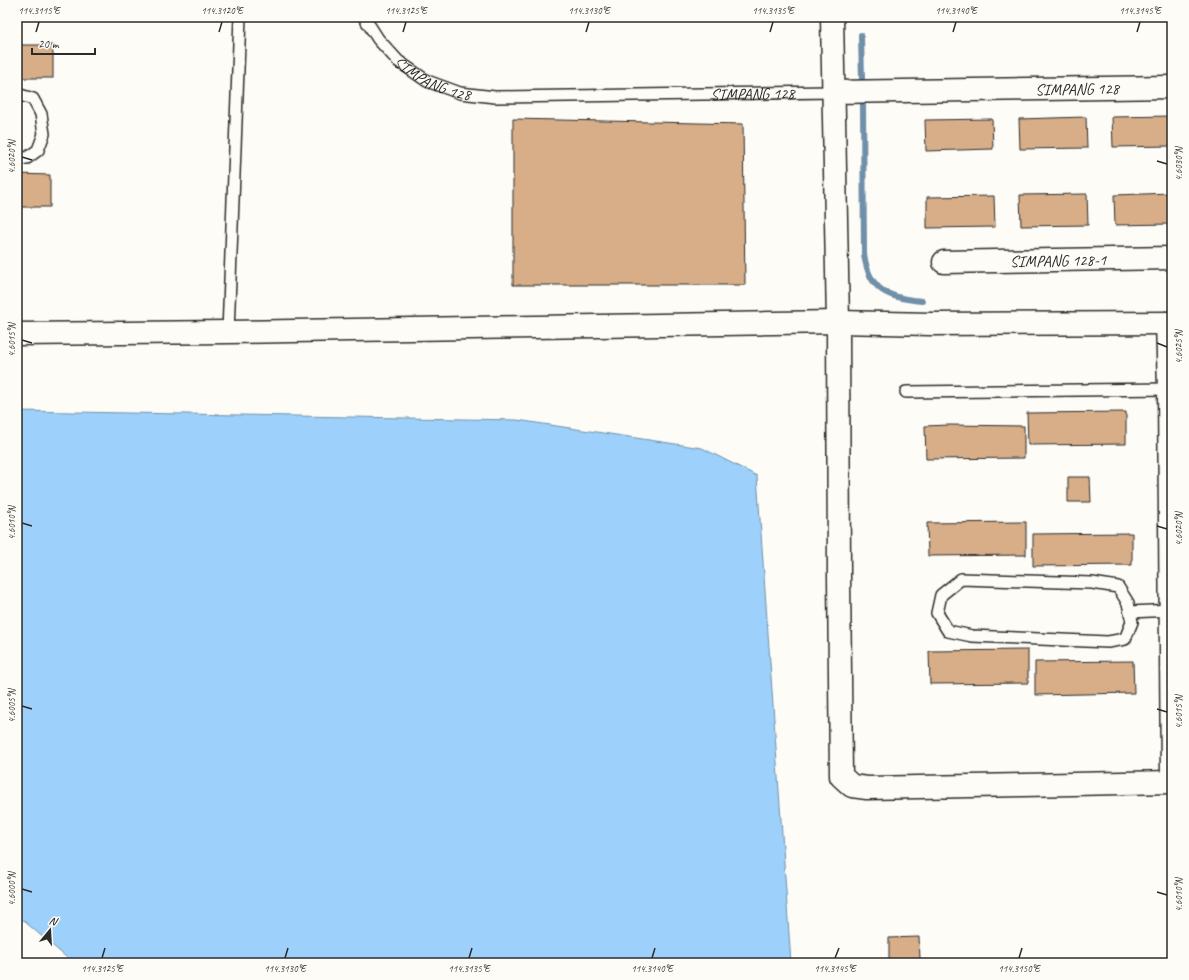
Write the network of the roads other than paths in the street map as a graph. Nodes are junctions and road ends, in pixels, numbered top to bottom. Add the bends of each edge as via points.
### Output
1 (240, 17) edge
2 (364, 17) edge
3 (832, 17) edge
4 (1172, 87) edge
5 (833, 92) junction
6 (17, 94) edge
7 (17, 159) edge
8 (1172, 258) edge
9 (944, 262) dead end
10 (838, 322) junction
11 (1169, 323) edge
12 (228, 332) junction
13 (17, 334) edge
14 (1170, 388) edge
15 (906, 392) dead end
16 (1171, 610) edge
17 (1130, 612) junction
18 (1172, 782) edge

1 - 12 lane
2 - 5 lane, SIMPANG 128 via 378,39 398,61 427,81 460,93 495,97
3 - 5 street
4 - 5 street, SIMPANG 128
5 - 10 street
6 - 7 lane via 33,99 41,114 44,134 38,150 27,158
8 - 9 street, SIMPANG 128-1
10 - 11 street
10 - 12 street
10 - 18 street via 841,776 852,786 867,788
11 - 14 street
12 - 13 street
14 - 15 lane
14 - 16 street
16 - 17 lane
16 - 18 street
17 - 17 lane via 1132,622 1125,639 1108,642 972,636 948,631 937,613 941,595 961,579 1092,583 1118,587

